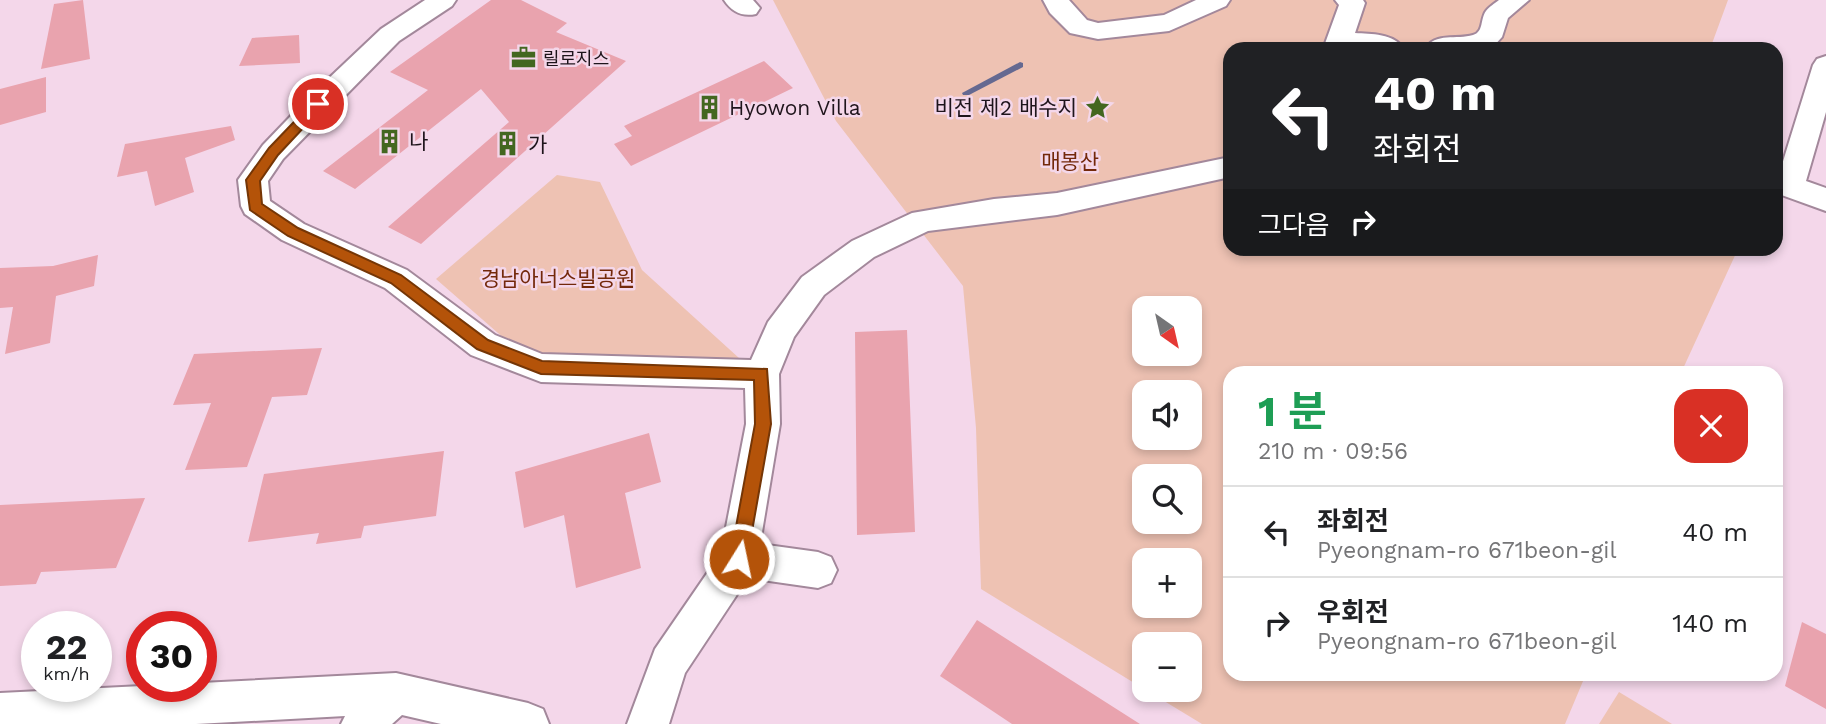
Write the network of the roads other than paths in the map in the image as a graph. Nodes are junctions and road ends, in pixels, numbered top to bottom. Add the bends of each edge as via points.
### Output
1 (443, 0) edge
2 (1056, 0) edge
3 (1217, 0) edge
4 (1348, 0) edge
5 (1516, 0) edge
6 (1339, 42) edge
7 (1480, 42) edge
8 (1826, 65) edge
9 (1223, 168) edge
10 (1783, 183) edge
11 (1826, 200) edge
12 (762, 374) junction
13 (739, 559) junction
14 (818, 570) dead end
15 (396, 693) junction
16 (0, 714) edge
17 (362, 724) edge
18 (528, 724) edge
19 (649, 724) edge

1 - 12 street via 390,35 273,152 253,180 256,206 293,232 396,279 483,345 541,368
2 - 3 street via 1079,27 1098,31 1169,23
4 - 6 street via 1352,3
5 - 7 street via 1496,15 1493,31
8 - 10 street
9 - 12 street via 1057,204 923,221 863,249 813,286 780,331
10 - 11 street
12 - 13 street via 763,424
13 - 14 street
13 - 19 street via 669,663
15 - 16 street
15 - 17 street
15 - 18 street

